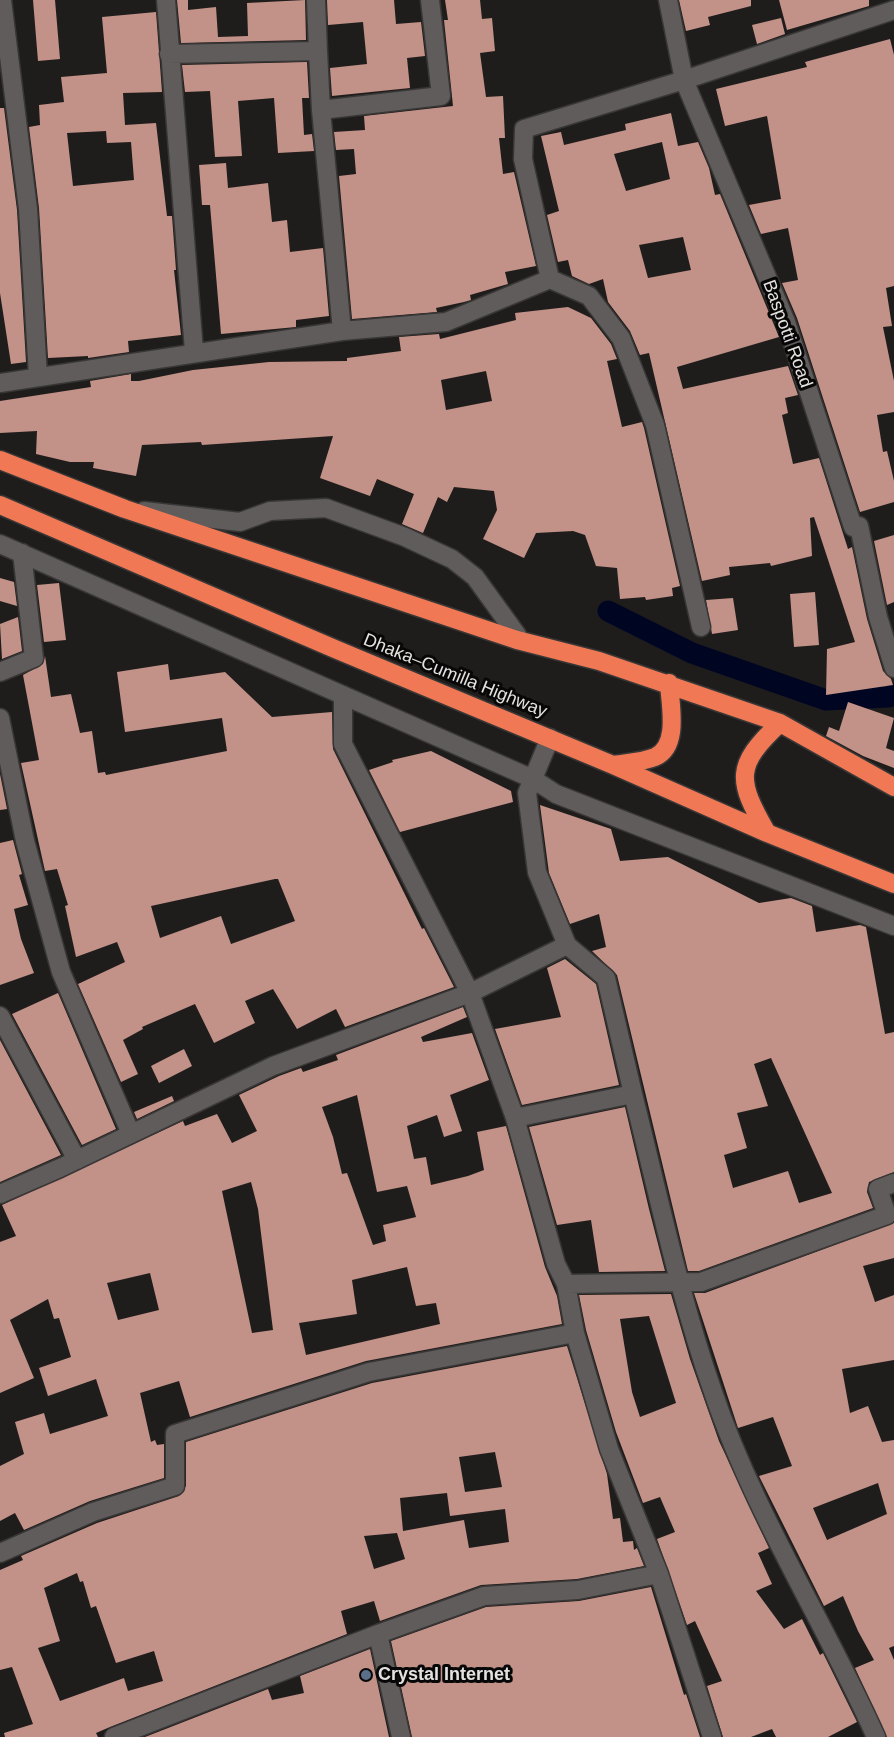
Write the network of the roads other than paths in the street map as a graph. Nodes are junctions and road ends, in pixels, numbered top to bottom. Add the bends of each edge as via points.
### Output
1 (2, 0) edge
2 (166, 0) edge
3 (316, 0) edge
4 (430, 0) edge
5 (668, 0) edge
6 (894, 12) edge
7 (3, 40) edge
8 (318, 51) junction
9 (169, 54) junction
10 (684, 80) junction
11 (321, 110) junction
12 (550, 279) junction
13 (342, 331) junction
14 (194, 351) junction
15 (38, 376) junction
16 (0, 383) edge
17 (0, 447) edge
18 (0, 460) edge
19 (0, 505) edge
20 (124, 509) junction
21 (0, 544) edge
22 (22, 553) junction
23 (886, 616) edge
24 (701, 627) dead end
25 (517, 640) junction
26 (894, 668) edge
27 (0, 672) edge
28 (669, 683) junction
29 (343, 695) junction
30 (0, 718) edge
31 (780, 723) junction
32 (550, 738) junction
33 (613, 765) junction
34 (533, 779) junction
35 (894, 787) edge
36 (767, 833) junction
37 (894, 884) edge
38 (894, 926) edge
39 (567, 945) junction
40 (470, 993) junction
41 (0, 1017) edge
42 (633, 1094) junction
43 (515, 1118) junction
44 (131, 1134) junction
45 (77, 1160) junction
46 (894, 1183) edge
47 (1, 1193) edge
48 (680, 1283) junction
49 (566, 1284) junction
50 (575, 1333) junction
51 (0, 1553) edge
52 (659, 1574) junction
53 (378, 1634) junction
54 (114, 1737) edge
55 (401, 1737) edge
56 (712, 1737) edge
57 (876, 1737) edge

1 - 7 street
2 - 9 street
3 - 8 street
4 - 11 street via 441,96
5 - 10 street, Baspotti Road
6 - 10 street
7 - 15 street via 28,209
8 - 9 street
8 - 11 street
9 - 14 street
10 - 12 street via 524,129 523,159
10 - 23 street, Baspotti Road via 786,322 853,527 859,526
11 - 13 street
12 - 13 street via 446,322
12 - 24 street via 589,296 621,338 655,425
13 - 14 street
14 - 15 street
15 - 16 street
17 - 20 highway
18 - 20 highway
19 - 32 highway, Dhaka–Cumilla Highway
20 - 25 highway
20 - 25 street via 240,522 270,511 326,508 452,559 475,577 493,599
21 - 22 street
22 - 27 street via 34,658
22 - 29 street
23 - 26 street, Baspotti Road
25 - 28 highway
28 - 31 highway
28 - 33 highway via 671,734 667,747 656,757
29 - 34 street
29 - 40 street via 343,744
30 - 44 street via 25,841 62,972
31 - 35 highway
31 - 36 highway via 756,745 746,765 745,792
32 - 33 highway, Dhaka–Cumilla Highway
32 - 34 street
33 - 36 highway, Dhaka–Cumilla Highway
34 - 38 street via 556,794
34 - 39 street via 527,793 537,872
36 - 37 highway, Dhaka–Cumilla Highway
39 - 40 street
39 - 42 street via 606,978
40 - 43 street
40 - 44 street via 273,1066
41 - 45 street
42 - 43 street
42 - 48 street
43 - 49 street via 556,1264
44 - 45 street
45 - 47 street
46 - 48 street via 878,1189 887,1215 701,1282
48 - 49 street
48 - 57 street via 713,1393 768,1524
49 - 50 street
50 - 51 street via 369,1372 175,1434 176,1486 93,1512
50 - 52 street via 609,1449
52 - 53 street via 578,1590 483,1596
52 - 56 street
53 - 54 street
53 - 55 street

